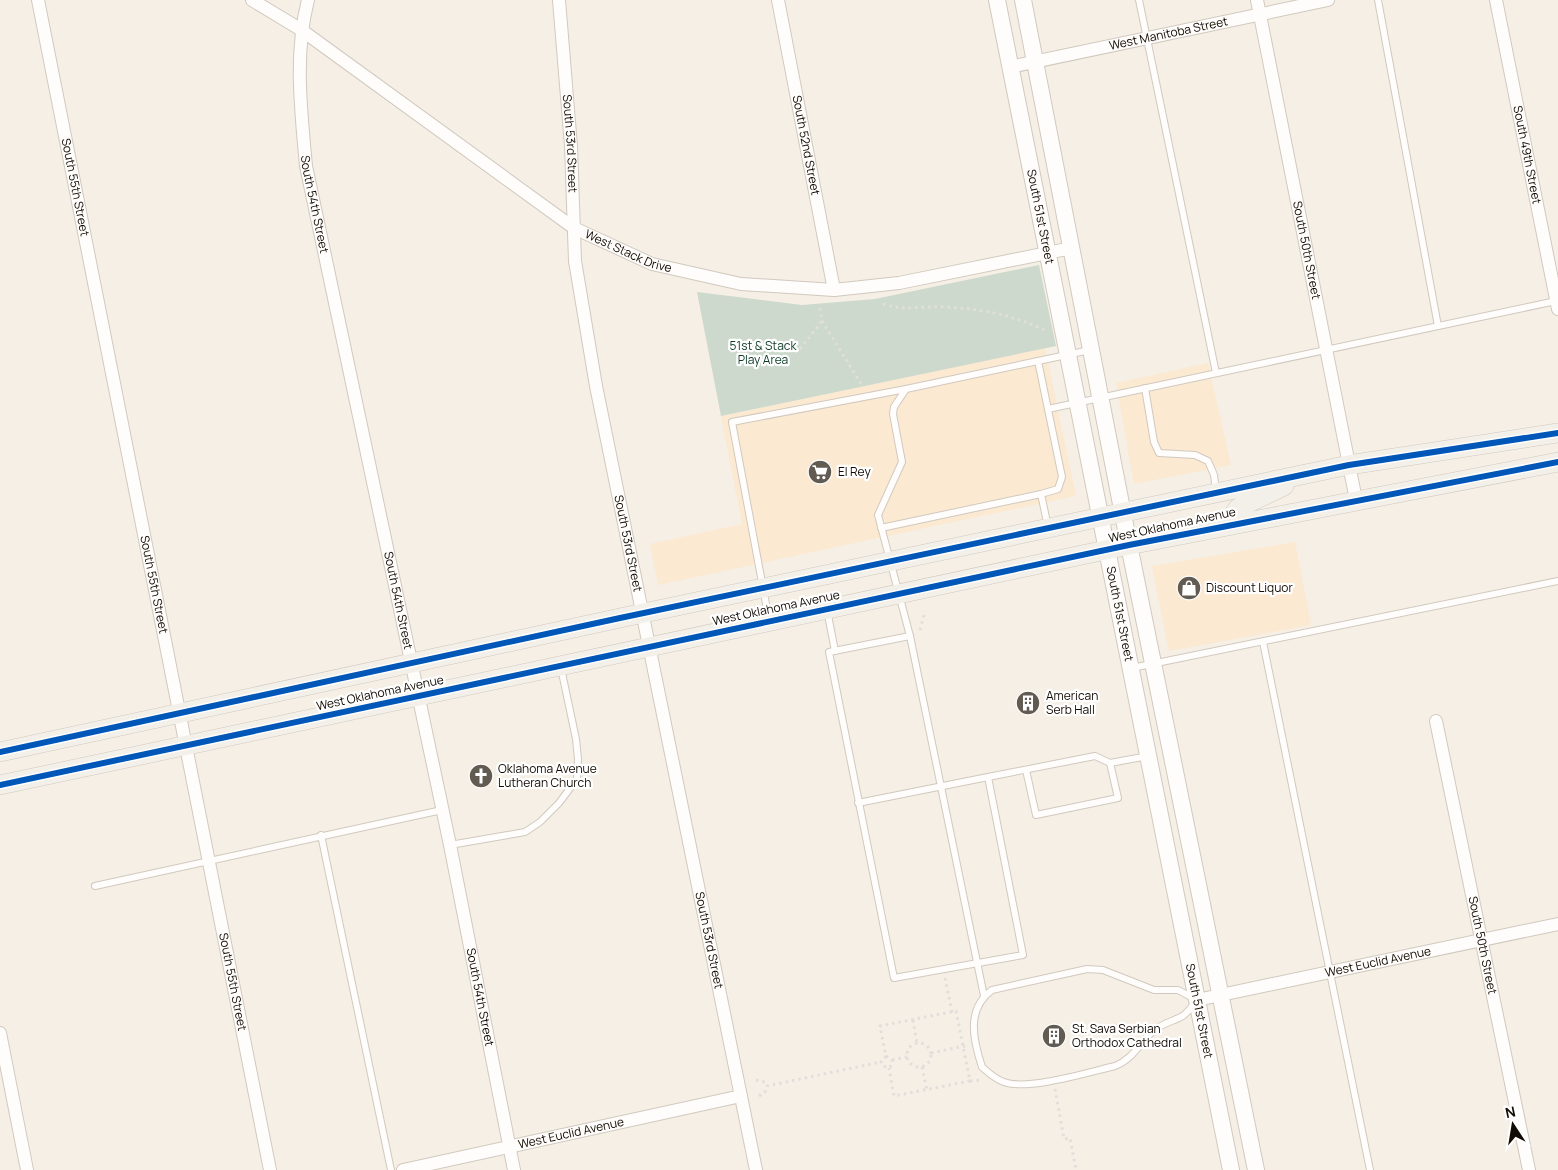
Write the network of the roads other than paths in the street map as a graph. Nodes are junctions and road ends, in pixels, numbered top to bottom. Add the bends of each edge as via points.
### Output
1 (38, 0) edge
2 (252, 0) edge
3 (308, 0) edge
4 (560, 0) edge
5 (778, 0) edge
6 (997, 0) edge
7 (1024, 0) edge
8 (1138, 0) edge
9 (1257, 0) edge
10 (1328, 0) edge
11 (1378, 0) edge
12 (1496, 0) edge
13 (1259, 14) junction
14 (300, 29) junction
15 (1146, 38) junction
16 (1035, 62) junction
17 (1010, 67) junction
18 (574, 228) junction
19 (1072, 248) junction
20 (1047, 254) junction
21 (834, 290) junction
22 (1557, 305) edge
23 (1438, 326) junction
24 (1091, 350) junction
25 (1327, 350) junction
26 (1068, 355) junction
27 (1038, 361) junction
28 (1216, 373) junction
29 (1145, 388) junction
30 (906, 389) junction
31 (1100, 397) junction
32 (1077, 402) junction
33 (1048, 409) junction
34 (1558, 433) edge
35 (1558, 462) edge
36 (1349, 465) junction
37 (1313, 473) junction
38 (1216, 493) junction
39 (1041, 494) junction
40 (1356, 500) junction
41 (1123, 512) junction
42 (1101, 517) junction
43 (1235, 523) junction
44 (881, 528) junction
45 (1048, 528) junction
46 (1129, 545) junction
47 (1108, 550) junction
48 (889, 562) junction
49 (1558, 582) edge
50 (762, 589) junction
51 (900, 593) junction
52 (826, 609) junction
53 (644, 613) junction
54 (769, 621) junction
55 (910, 636) junction
56 (1263, 642) junction
57 (650, 646) junction
58 (834, 651) junction
59 (412, 664) junction
60 (1154, 664) junction
61 (560, 666) junction
62 (1132, 668) junction
63 (418, 697) junction
64 (178, 714) junction
65 (1436, 721) dead end
66 (185, 746) junction
67 (0, 752) edge
68 (1149, 756) junction
69 (1110, 763) junction
70 (1026, 770) junction
71 (988, 777) junction
72 (0, 785) edge
73 (940, 787) junction
74 (858, 803) junction
75 (442, 810) junction
76 (321, 835) junction
77 (450, 845) junction
78 (208, 861) junction
79 (95, 886) dead end
80 (1558, 924) edge
81 (1481, 941) junction
82 (977, 964) junction
83 (1332, 972) junction
84 (1222, 995) junction
85 (984, 996) junction
86 (1197, 1000) junction
87 (0, 1033) edge
88 (742, 1096) junction
89 (509, 1148) junction
90 (27, 1170) edge
91 (270, 1170) edge
92 (391, 1170) edge
93 (402, 1170) edge
94 (514, 1170) edge
95 (756, 1170) edge
96 (1231, 1170) edge
97 (1256, 1170) edge
98 (1370, 1170) edge
99 (1529, 1170) edge

1 - 64 street, South 55th Street
2 - 14 street, West Stack Drive
3 - 14 street, South 54th Street
4 - 18 street, South 53rd Street
5 - 21 street, South 52nd Street
6 - 17 street, South 51st Street
7 - 16 street, South 51st Street
8 - 15 lane
9 - 13 street, South 50th Street
10 - 13 street, West Manitoba Street
11 - 23 lane
12 - 22 street, South 49th Street
13 - 15 street, West Manitoba Street
13 - 25 street, South 50th Street
14 - 18 street, West Stack Drive
14 - 59 street, South 54th Street via 300,95 306,166
15 - 16 street, West Manitoba Street
15 - 28 lane
16 - 17 street, West Manitoba Street
16 - 19 street, South 51st Street
17 - 20 street, South 51st Street
18 - 21 street, West Stack Drive via 652,264 741,284
18 - 53 street, South 53rd Street via 575,261 596,386
19 - 20 street, West Stack Drive
19 - 24 street, South 51st Street
20 - 21 street, West Stack Drive via 899,283
20 - 26 street, South 51st Street
22 - 23 lane
23 - 25 lane
24 - 26 lane
24 - 31 street, South 51st Street
25 - 28 lane
25 - 36 street, South 50th Street
26 - 27 lane
26 - 32 street, South 51st Street
27 - 30 lane
27 - 33 lane
28 - 29 lane
29 - 31 lane
29 - 38 lane via 1158,453 1195,455 1208,461
30 - 44 lane via 894,407 902,458 880,508
30 - 50 lane via 732,422
31 - 32 lane
31 - 41 street, South 51st Street
32 - 33 lane
32 - 42 street, South 51st Street
33 - 39 lane via 1062,477 1058,490
34 - 36 main road, West Oklahoma Avenue
35 - 40 main road, West Oklahoma Avenue
36 - 37 main road, West Oklahoma Avenue
36 - 40 street, South 50th Street
37 - 38 main road, West Oklahoma Avenue
37 - 43 main road via 1238,508 1234,514
38 - 41 main road, West Oklahoma Avenue
39 - 44 lane
39 - 45 lane
40 - 43 main road, West Oklahoma Avenue
41 - 42 main road, West Oklahoma Avenue
41 - 46 street, South 51st Street
42 - 45 main road, West Oklahoma Avenue
42 - 47 street, South 51st Street
43 - 46 main road, West Oklahoma Avenue
44 - 48 lane
45 - 48 main road, West Oklahoma Avenue
46 - 47 main road, West Oklahoma Avenue
46 - 60 street, South 51st Street
47 - 51 main road, West Oklahoma Avenue
47 - 62 street, South 51st Street
48 - 50 main road, West Oklahoma Avenue
48 - 51 lane
49 - 56 lane
50 - 53 main road, West Oklahoma Avenue
50 - 54 lane
51 - 52 main road, West Oklahoma Avenue
51 - 55 lane
52 - 54 main road, West Oklahoma Avenue
52 - 58 lane
53 - 57 street, South 53rd Street
53 - 59 main road, West Oklahoma Avenue
54 - 57 main road, West Oklahoma Avenue
55 - 58 lane
55 - 73 lane
56 - 60 lane
56 - 83 lane
57 - 61 main road, West Oklahoma Avenue
57 - 88 street, South 53rd Street
58 - 74 lane via 830,652
59 - 63 street, South 54th Street
59 - 64 main road, West Oklahoma Avenue
60 - 62 lane
60 - 84 street, South 51st Street
61 - 63 main road, West Oklahoma Avenue
61 - 77 lane via 576,739 576,779 559,803 525,832
62 - 68 street, South 51st Street
63 - 66 main road, West Oklahoma Avenue
63 - 75 street, South 54th Street
64 - 66 street, South 55th Street
64 - 67 main road, West Oklahoma Avenue
65 - 81 street, South 50th Street
66 - 72 main road, West Oklahoma Avenue
66 - 78 street, South 55th Street
68 - 69 lane
68 - 86 street, South 51st Street
69 - 70 lane via 1095,756
69 - 70 lane via 1118,798 1036,815
70 - 71 lane
71 - 73 lane
71 - 82 lane via 1023,956
73 - 74 lane
73 - 82 lane
74 - 82 lane via 892,976 896,979
75 - 76 lane
75 - 77 street, South 54th Street
76 - 78 lane
76 - 92 lane
77 - 89 street, South 54th Street
78 - 79 lane
78 - 91 street, South 55th Street
80 - 81 street, West Euclid Avenue
81 - 83 street, West Euclid Avenue
81 - 99 street, South 50th Street
82 - 85 lane
83 - 84 street, West Euclid Avenue
83 - 98 lane
84 - 86 street, West Euclid Avenue
84 - 97 street, South 51st Street
85 - 86 lane via 992,990 1087,969 1104,970 1154,990 1178,990
85 - 86 lane via 974,1016 982,1067 1004,1082 1016,1085 1124,1063 1152,1032 1167,1021 1183,1016
86 - 96 street, South 51st Street
87 - 90 street
88 - 89 street, West Euclid Avenue
88 - 95 street, South 53rd Street
89 - 93 street, West Euclid Avenue
89 - 94 street, South 54th Street

